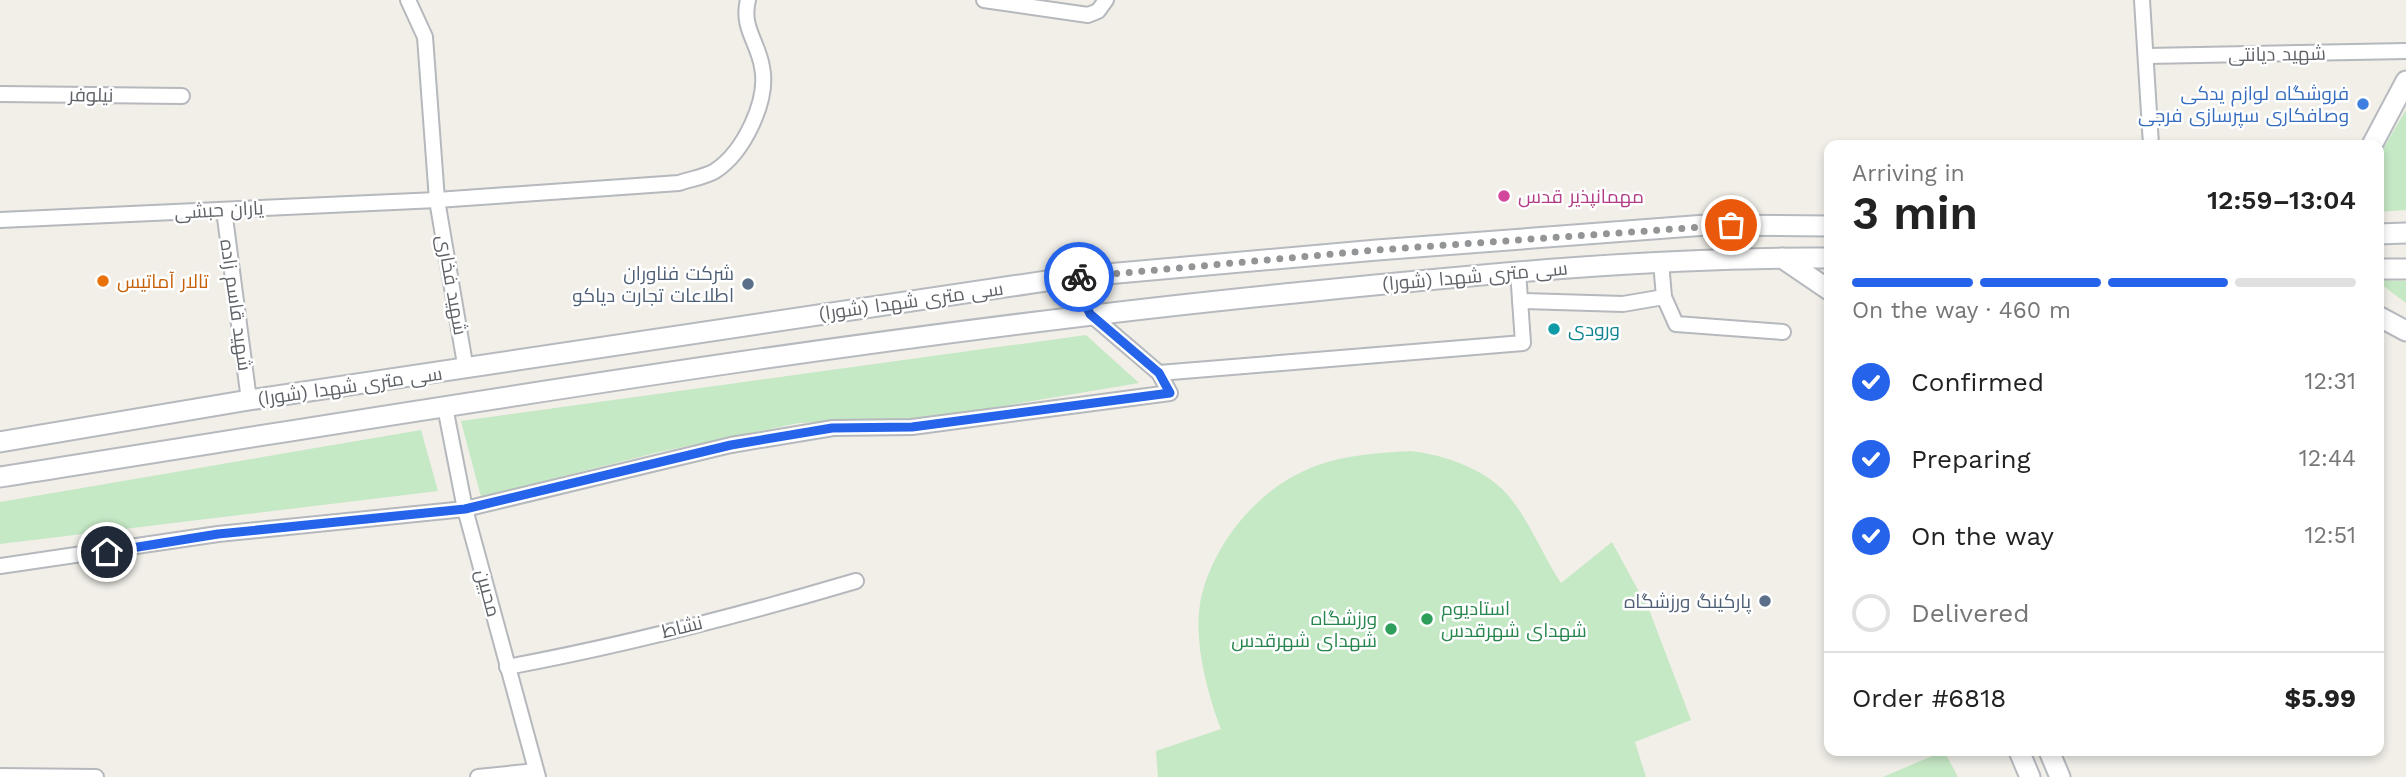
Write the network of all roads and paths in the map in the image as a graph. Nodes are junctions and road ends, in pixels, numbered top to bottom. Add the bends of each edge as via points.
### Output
1 (408, 0) edge
2 (748, 0) edge
3 (984, 0) edge
4 (2142, 0) edge
5 (1102, 5) edge
6 (2406, 51) edge
7 (2147, 56) junction
8 (2406, 80) edge
9 (0, 94) edge
10 (182, 96) dead end
11 (2151, 140) edge
12 (2375, 140) edge
13 (437, 200) junction
14 (224, 210) junction
15 (0, 220) edge
16 (1824, 226) edge
17 (2406, 233) edge
18 (2384, 234) edge
19 (1781, 258) junction
20 (1824, 258) edge
21 (1661, 262) junction
22 (2384, 269) edge
23 (2406, 270) edge
24 (1518, 271) junction
25 (1073, 277) junction
26 (1824, 287) edge
27 (1664, 297) junction
28 (1520, 301) junction
29 (1090, 314) junction
30 (2384, 319) edge
31 (2406, 331) edge
32 (1783, 332) dead end
33 (466, 370) junction
34 (1159, 373) junction
35 (249, 400) junction
36 (445, 407) junction
37 (1, 436) edge
38 (0, 477) edge
39 (465, 509) junction
40 (0, 566) edge
41 (856, 581) dead end
42 (508, 667) junction
43 (2021, 756) edge
44 (2051, 756) edge
45 (537, 774) edge
46 (0, 776) edge
47 (96, 777) edge
48 (478, 777) edge
49 (2029, 777) edge
50 (2060, 777) edge

1 - 13 street, شهید فخاری via 425,37
2 - 13 street, یاران حبشی via 746,22 762,63 761,102 751,126 715,171 679,183
3 - 5 street via 1075,15 1088,15
4 - 7 street
6 - 7 street, شهید دیانتی
7 - 11 street
8 - 12 main road
9 - 10 street, نیلوفر
13 - 14 street, یاران حبشی
13 - 33 street, شهید فخاری
14 - 15 street, یاران حبشی
14 - 35 street, شهید قاسم زاده
16 - 25 main road, سی متری شهدا (شورا) via 1706,225
17 - 18 main road
19 - 20 main road, سی متری شهدا (شورا)
19 - 21 main road, سی متری شهدا (شورا)
19 - 26 main road
21 - 24 main road, سی متری شهدا (شورا)
21 - 27 street
22 - 23 main road
24 - 28 street
24 - 29 main road, سی متری شهدا (شورا)
25 - 29 main road
25 - 33 main road, سی متری شهدا (شورا)
27 - 28 street via 1623,304
27 - 32 street via 1676,324
28 - 34 street via 1523,344
29 - 34 street
29 - 36 main road, سی متری شهدا (شورا)
30 - 31 main road
33 - 35 main road, سی متری شهدا (شورا)
34 - 39 street via 1170,393 912,427 832,428 731,445
35 - 37 main road, سی متری شهدا (شورا)
36 - 38 main road, سی متری شهدا (شورا)
36 - 39 street, محبین
39 - 40 street via 218,534
39 - 42 street, محبین
41 - 42 street, نشاط via 762,609
42 - 45 street, محبین
43 - 49 main road
44 - 50 main road
45 - 48 street
46 - 47 street

